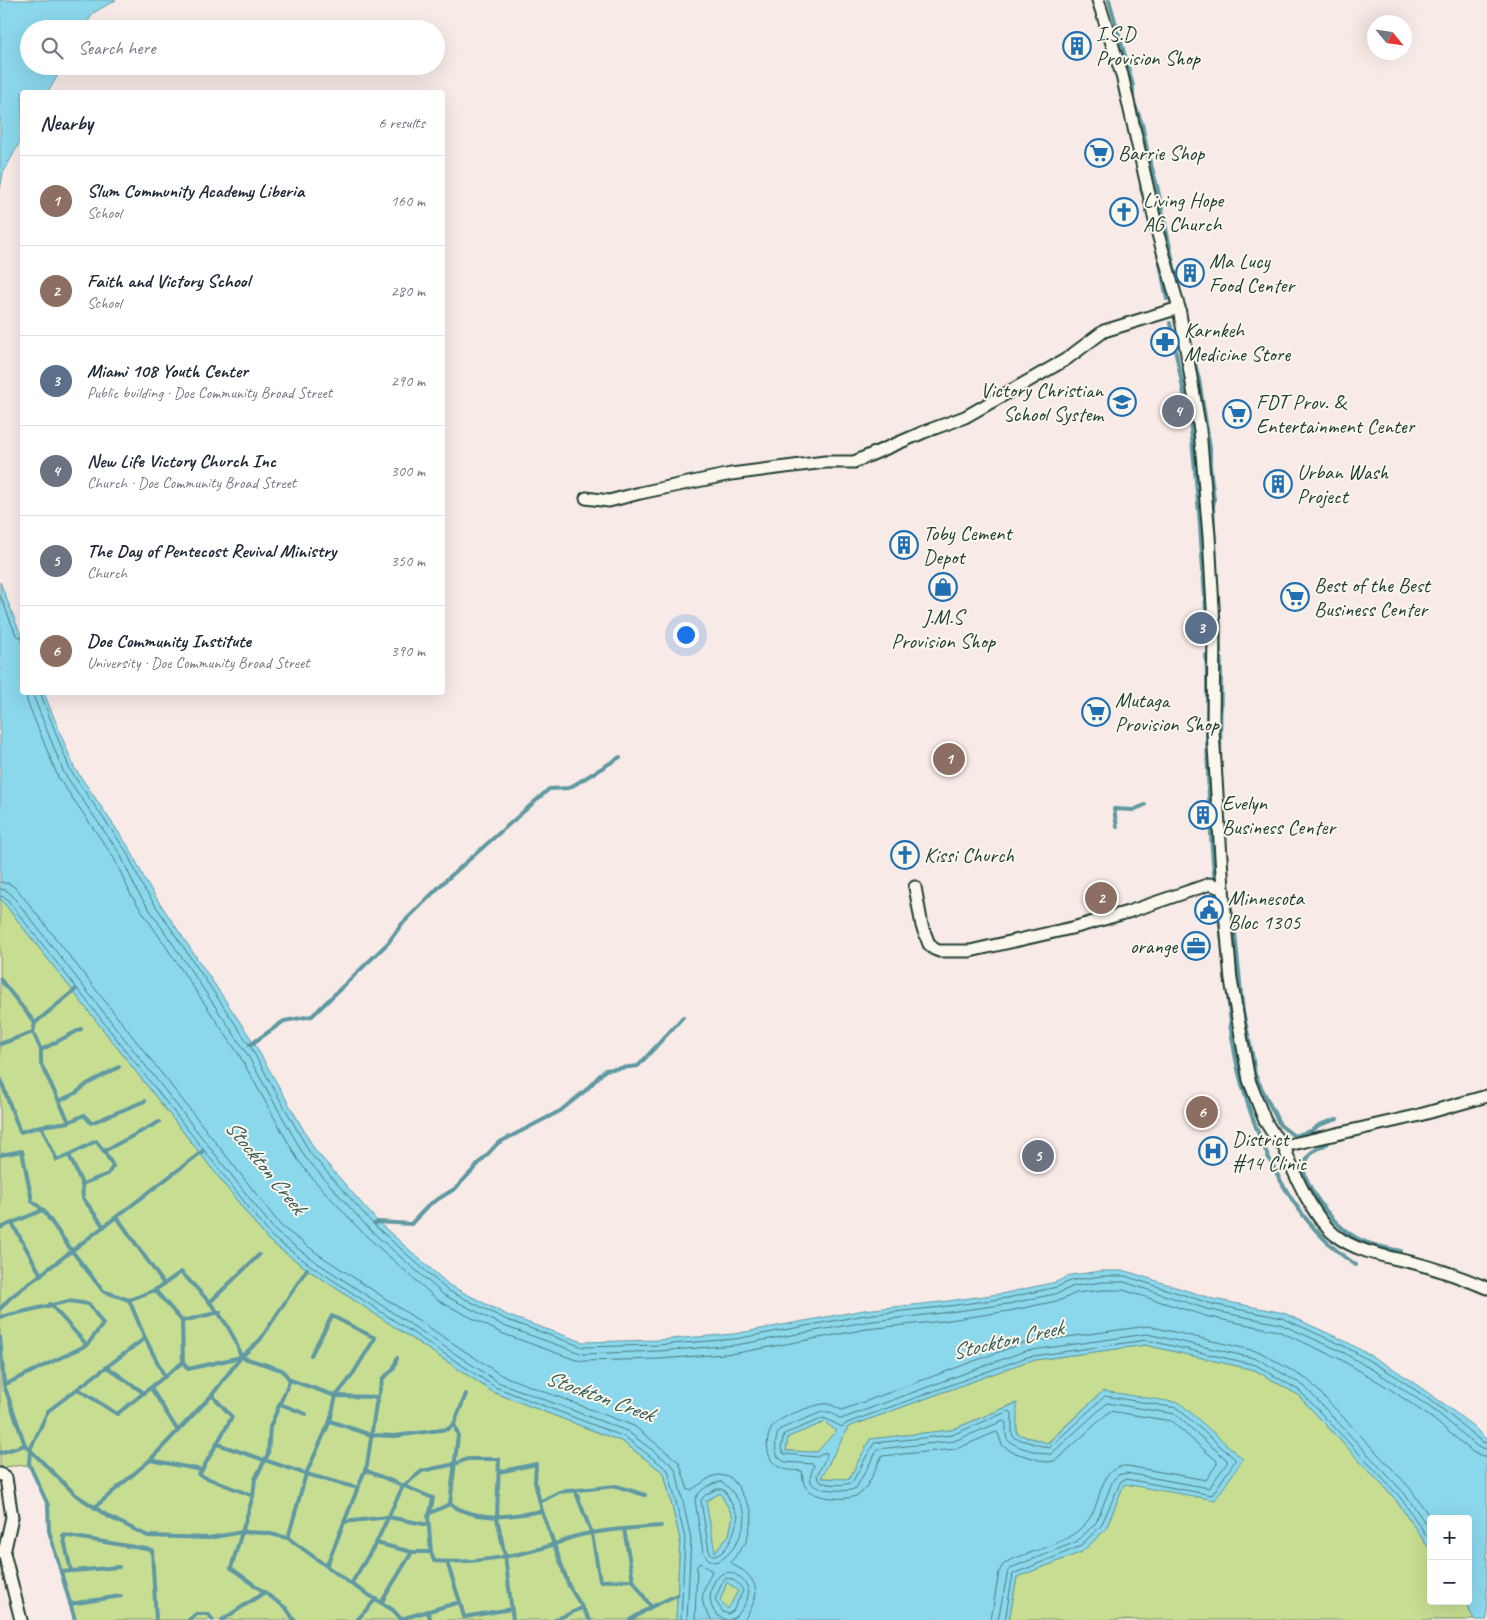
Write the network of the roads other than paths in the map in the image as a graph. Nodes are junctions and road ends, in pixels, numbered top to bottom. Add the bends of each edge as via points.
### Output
1 (1098, 0) edge
2 (1179, 308) junction
3 (586, 498) dead end
4 (915, 887) dead end
5 (1223, 890) junction
6 (1487, 1096) edge
7 (1284, 1146) junction
8 (1487, 1288) edge
9 (0, 1474) edge
10 (2, 1552) edge
11 (21, 1620) edge

1 - 2 street via 1122,75 1158,234
2 - 3 street via 1104,331 1065,360 964,417 854,462 825,462 731,474 609,501
2 - 5 street via 1200,430 1209,536 1214,626 1214,731
4 - 5 street via 922,926 929,944 939,951 970,951 1076,927 1210,884
5 - 7 street via 1232,980 1249,1080 1265,1121
6 - 7 street
7 - 8 street via 1320,1219 1336,1235 1364,1251 1428,1266
9 - 10 street via 6,1478 12,1516
10 - 11 street

